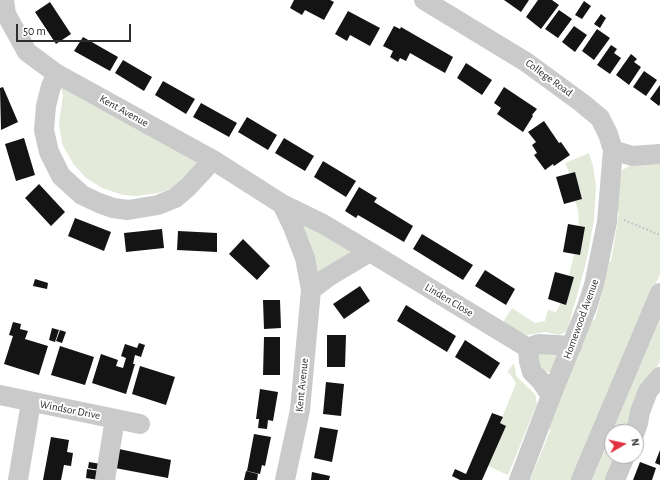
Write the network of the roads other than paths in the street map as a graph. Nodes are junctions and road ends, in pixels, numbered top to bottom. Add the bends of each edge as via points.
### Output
1 (424, 0) edge
2 (3, 10) edge
3 (57, 74) junction
4 (613, 150) junction
5 (660, 154) edge
6 (213, 160) junction
7 (282, 204) junction
8 (370, 252) junction
9 (311, 290) junction
10 (660, 293) edge
11 (572, 346) junction
12 (528, 348) junction
13 (660, 377) edge
14 (0, 395) edge
15 (551, 396) junction
16 (31, 402) junction
17 (115, 419) junction
18 (140, 424) dead end
19 (638, 424) edge
20 (622, 464) edge
21 (18, 480) edge
22 (105, 480) edge
23 (285, 480) edge
24 (519, 480) edge
25 (581, 480) edge
26 (615, 480) edge

1 - 4 street, College Road via 526,62 582,102 600,118
2 - 3 street, Kent Avenue via 27,52
3 - 6 street, Kent Avenue
3 - 6 street via 46,106 44,130 49,152 62,176 82,195 113,208 128,210 158,206 175,198
4 - 5 street via 632,156
4 - 11 street, Homewood Avenue via 608,214 600,265 588,307
6 - 7 street, Kent Avenue
7 - 8 street, Kent Avenue via 323,224
7 - 9 street, Kent Avenue via 305,258
8 - 9 street
8 - 12 street, Linden Close
9 - 23 street, Kent Avenue via 300,410
10 - 25 street
11 - 12 street via 539,344
11 - 15 street, Homewood Avenue
12 - 15 street via 532,372
13 - 19 street via 648,391
14 - 16 street, Windsor Drive
15 - 24 street, Homewood Avenue
16 - 17 street, Windsor Drive
16 - 21 street
17 - 18 street, Windsor Drive
17 - 22 street
20 - 26 street

